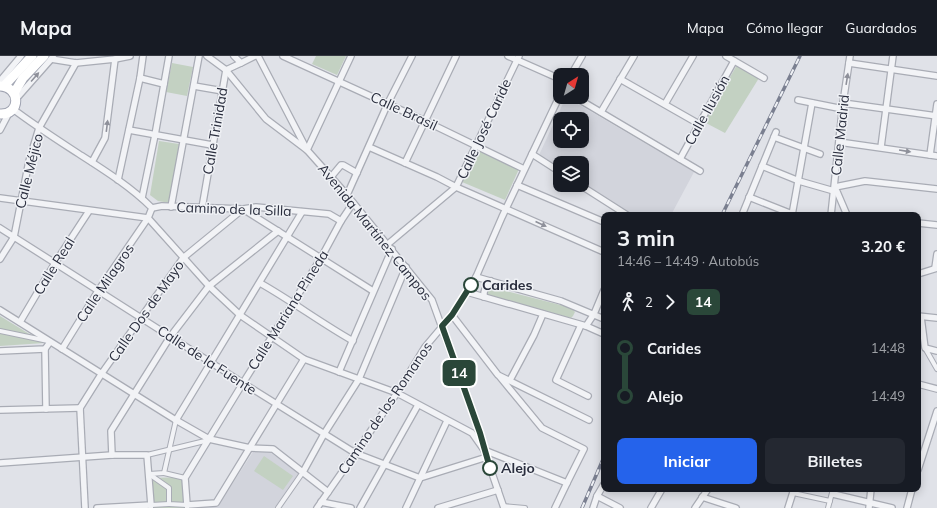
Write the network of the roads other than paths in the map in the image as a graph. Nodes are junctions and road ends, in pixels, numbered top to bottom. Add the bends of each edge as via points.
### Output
1 (21, 56) edge
2 (32, 56) edge
3 (130, 56) edge
4 (143, 56) edge
5 (169, 56) edge
6 (199, 56) edge
7 (207, 56) edge
8 (234, 56) edge
9 (255, 56) edge
10 (258, 56) edge
11 (285, 56) edge
12 (351, 56) edge
13 (412, 56) edge
14 (456, 56) edge
15 (508, 56) edge
16 (582, 56) edge
17 (634, 56) edge
18 (693, 56) edge
19 (726, 56) edge
20 (850, 56) edge
21 (893, 56) edge
22 (49, 57) edge
23 (517, 58) edge
24 (115, 59) junction
25 (734, 61) junction
26 (241, 63) junction
27 (849, 63) junction
28 (76, 64) junction
29 (575, 68) edge
30 (226, 70) junction
31 (891, 70) junction
32 (553, 76) edge
33 (937, 76) edge
34 (140, 78) junction
35 (764, 78) dead end
36 (620, 79) junction
37 (339, 82) junction
38 (1, 84) edge
39 (164, 84) junction
40 (194, 86) junction
41 (223, 91) junction
42 (15, 96) junction
43 (798, 100) dead end
44 (388, 103) junction
45 (812, 103) junction
46 (556, 104) edge
47 (588, 104) edge
48 (665, 104) junction
49 (937, 104) edge
50 (843, 106) junction
51 (886, 108) junction
52 (601, 112) junction
53 (5, 114) edge
54 (936, 116) edge
55 (425, 121) junction
56 (699, 124) junction
57 (39, 128) junction
58 (0, 130) edge
59 (129, 130) junction
60 (155, 135) junction
61 (184, 140) junction
62 (839, 142) junction
63 (212, 145) junction
64 (476, 145) junction
65 (369, 147) junction
66 (881, 147) junction
67 (805, 148) junction
68 (307, 150) junction
69 (532, 154) junction
70 (820, 154) dead end
71 (930, 155) junction
72 (937, 156) edge
73 (680, 159) junction
74 (92, 162) junction
75 (405, 164) junction
76 (762, 166) junction
77 (553, 168) edge
78 (524, 169) junction
79 (700, 171) dead end
80 (357, 173) junction
81 (332, 177) junction
82 (118, 180) junction
83 (799, 181) junction
84 (517, 185) junction
85 (456, 187) junction
86 (834, 189) junction
87 (937, 189) edge
88 (589, 191) edge
89 (347, 195) junction
90 (749, 197) junction
91 (0, 198) edge
92 (142, 198) junction
93 (20, 201) junction
94 (353, 203) junction
95 (171, 207) junction
96 (152, 208) junction
97 (202, 208) junction
98 (243, 209) junction
99 (506, 209) junction
100 (89, 211) junction
101 (302, 212) junction
102 (622, 212) edge
103 (743, 212) edge
104 (785, 212) edge
105 (793, 212) edge
106 (831, 212) edge
107 (846, 212) edge
108 (148, 218) junction
109 (341, 220) junction
110 (601, 221) edge
111 (921, 223) edge
112 (937, 225) edge
113 (0, 228) edge
114 (278, 231) junction
115 (14, 237) junction
116 (288, 237) junction
117 (388, 244) junction
118 (392, 250) junction
119 (601, 251) edge
120 (937, 254) edge
121 (183, 258) junction
122 (321, 258) junction
123 (0, 259) edge
124 (55, 263) junction
125 (406, 267) junction
126 (936, 268) edge
127 (921, 273) edge
128 (476, 277) junction
129 (491, 281) junction
130 (260, 283) junction
131 (209, 286) junction
132 (98, 291) junction
133 (373, 291) junction
134 (467, 292) junction
135 (601, 297) edge
136 (484, 298) junction
137 (293, 302) junction
138 (0, 310) edge
139 (543, 314) junction
140 (594, 314) junction
141 (240, 315) junction
142 (452, 315) junction
143 (921, 316) edge
144 (142, 318) junction
145 (601, 318) edge
146 (937, 318) edge
147 (20, 322) junction
148 (583, 325) junction
149 (442, 326) junction
150 (921, 327) edge
151 (0, 331) edge
152 (601, 333) edge
153 (170, 336) junction
154 (271, 338) junction
155 (353, 341) junction
156 (50, 342) junction
157 (925, 348) junction
158 (45, 349) junction
159 (62, 349) junction
160 (0, 351) edge
161 (937, 351) edge
162 (304, 360) junction
163 (211, 362) junction
164 (937, 370) edge
165 (339, 372) junction
166 (102, 373) junction
167 (498, 375) junction
168 (359, 379) junction
169 (510, 380) junction
170 (243, 383) junction
171 (921, 385) edge
172 (937, 389) edge
173 (135, 394) junction
174 (397, 394) junction
175 (588, 396) dead end
176 (276, 404) junction
177 (418, 405) junction
178 (80, 408) junction
179 (46, 409) junction
180 (0, 410) edge
181 (937, 411) edge
182 (176, 420) junction
183 (589, 420) dead end
184 (447, 421) junction
185 (324, 434) junction
186 (209, 440) junction
187 (250, 448) junction
188 (170, 449) junction
189 (484, 450) junction
190 (355, 453) junction
191 (112, 455) junction
192 (147, 455) junction
193 (487, 457) junction
194 (83, 458) junction
195 (921, 461) edge
196 (0, 463) edge
197 (385, 464) junction
198 (164, 472) junction
199 (303, 472) junction
200 (149, 474) junction
201 (185, 478) junction
202 (420, 478) junction
203 (567, 483) junction
204 (601, 489) edge
205 (498, 490) junction
206 (328, 492) junction
207 (660, 492) edge
208 (706, 492) edge
209 (794, 492) edge
210 (798, 492) edge
211 (833, 492) edge
212 (871, 492) edge
213 (911, 492) edge
214 (597, 496) junction
215 (702, 497) junction
216 (830, 500) junction
217 (321, 502) junction
218 (169, 504) junction
219 (869, 505) edge
220 (151, 506) edge
221 (187, 506) edge
222 (504, 507) edge
223 (85, 508) edge
224 (97, 508) edge
225 (278, 508) edge
226 (317, 508) edge
227 (351, 508) edge
228 (360, 508) edge
229 (406, 508) edge
230 (438, 508) edge
231 (525, 508) edge
232 (555, 508) edge
233 (593, 508) edge
234 (620, 508) edge
235 (652, 508) edge
236 (694, 508) edge
237 (736, 508) edge
238 (788, 508) edge
239 (828, 508) edge
240 (892, 508) edge
241 (907, 508) edge

1 - 38 street
2 - 38 main road
3 - 24 street
4 - 34 street
5 - 39 street
6 - 40 street
7 - 30 street
8 - 26 street
9 - 26 street, Calle Trinidad
10 - 68 street, Avenida Martínez Campos
11 - 37 street, Calle Brasil
12 - 37 street
13 - 44 street
14 - 55 street
15 - 23 street
16 - 29 street
17 - 36 street
18 - 48 street
19 - 25 street
20 - 27 street, Calle Madrid
21 - 31 street
22 - 28 street
42 -> 22 main road via 22,78
23 - 32 street
23 - 64 street, Calle José Caride
24 - 28 street
74 -> 24 street via 105,138
25 - 35 street
25 - 56 street, Calle Ilusión
26 - 30 street, Calle Trinidad
27 - 31 street
50 -> 27 street, Calle Madrid
28 - 57 street, Calle Méjico
30 - 41 street, Calle Trinidad
30 - 68 street via 266,119
31 - 33 street
31 - 51 street
34 - 39 street
34 - 59 street
36 - 48 street
36 - 52 street
37 - 44 street, Calle Brasil
37 - 68 street
38 - 42 main road via 10,88
39 - 60 street
40 - 41 street
40 - 61 street
41 - 63 street, Calle Trinidad
42 - 53 main road
43 - 45 street
44 - 55 street, Calle Brasil
44 - 65 street
45 - 50 street
45 - 67 street
46 - 69 street, Camino de los Romanos
47 - 52 street
48 - 56 street
49 - 54 street
50 - 51 street
50 - 62 street, Calle Madrid
51 - 54 street
51 - 66 street
52 - 73 street
53 - 57 street
53 - 58 street
54 - 71 street
55 - 64 street, Calle Brasil
55 - 75 street
56 - 73 street, Calle Ilusión
57 - 74 street
57 - 93 street, Calle Méjico
59 - 60 street
59 - 82 street
60 - 61 street
60 - 92 street
61 - 63 street
61 - 95 street
62 - 66 street
62 - 86 street, Calle Madrid
63 - 97 street, Calle Trinidad
64 - 78 street, Calle Brasil
64 - 85 street, Calle José Caride
65 - 75 street
65 - 80 street
66 -> 71 street
67 - 70 street
67 - 76 street via 775,134
67 - 83 street
68 - 81 street, Avenida Martínez Campos
69 - 77 street
69 - 78 street, Camino de los Romanos
71 - 72 street
73 - 79 street
74 - 82 street
75 - 85 street via 437,176
76 - 83 street
76 - 90 street
78 - 84 street, Camino de los Romanos
80 - 81 street via 341,165
80 - 89 street
81 - 89 street, Avenida Martínez Campos
82 - 92 street
83 - 86 street
83 - 105 street
84 - 99 street, Camino de los Romanos
84 - 110 street
85 - 99 street
85 - 117 street, Calle José Caride
86 - 87 street via 865,182
86 - 106 street, Calle Madrid
86 - 107 street
88 - 102 street
89 - 94 street, Avenida Martínez Campos
90 - 103 street
90 - 104 street
91 - 93 street
92 - 96 street
93 - 100 street
93 - 115 street, Calle Méjico
94 - 109 street
94 - 117 street, Avenida Martínez Campos
95 - 96 street, Camino de la Silla
95 - 97 street, Camino de la Silla
96 - 108 street, Calle Milagros
97 - 98 street, Camino de la Silla
98 - 101 street, Camino de la Silla via 256,207
98 - 114 street
98 - 121 street, Calle Dos de Mayo
99 -> 119 street
99 - 128 street, Camino de los Romanos
100 - 108 street
100 - 124 street, Calle Real
101 - 109 street, Camino de la Silla via 329,214
101 - 116 street
108 - 121 street
108 - 132 street, Calle Milagros
109 - 122 street, Calle Mariana Pineda
111 - 112 street
113 - 115 street, Calle de la Fuente
114 - 116 street
114 - 131 street
115 - 123 street, Calle Méjico
115 - 124 street, Calle de la Fuente
116 - 122 street
116 - 130 street
117 - 118 street, Avenida Martínez Campos
118 - 125 street, Avenida Martínez Campos
118 - 133 street
120 - 126 street
121 - 131 street
121 - 144 street, Calle Dos de Mayo
122 - 133 street
122 - 137 street, Calle Mariana Pineda
124 - 132 street, Calle de la Fuente
124 - 147 street, Calle Real
125 - 149 street, Avenida Martínez Campos via 432,300
125 - 168 street
126 - 127 street
128 - 129 street
128 - 134 street, Camino de los Romanos
129 - 136 street via 485,287
129 - 140 street via 561,300
130 - 137 street
130 - 141 street
131 - 141 street
131 - 153 street
132 - 144 street, Calle de la Fuente
132 - 159 street, Calle Milagros
133 - 155 street
134 - 136 street
134 - 142 street, Camino de los Romanos
135 - 140 street
136 - 139 street
137 - 154 street, Calle Mariana Pineda
137 - 155 street
138 - 147 street
139 - 148 street
139 - 169 street
140 - 145 street
140 - 148 street
141 - 154 street
141 - 163 street
142 - 149 street, Camino de los Romanos
142 - 167 street
143 - 146 street
144 - 153 street, Calle de la Fuente
144 - 166 street, Calle Dos de Mayo
147 - 156 street
148 - 152 street
148 - 175 street via 556,380
149 - 174 street, Camino de los Romanos via 424,347
149 - 189 street, Avenida Martínez Campos
150 - 157 street
151 - 156 street
153 - 163 street, Calle de la Fuente
153 - 173 street
154 - 162 street
154 - 170 street, Calle Mariana Pineda
155 - 165 street
156 - 158 street
156 - 159 street
157 - 161 street
157 - 164 street
158 - 160 street
158 - 179 street
159 - 166 street
162 - 165 street
162 - 176 street
163 - 170 street, Calle de la Fuente
163 - 182 street
165 - 168 street
166 - 173 street
166 - 178 street, Calle Dos de Mayo
167 - 169 street
167 - 203 street via 542,428 584,449
168 - 174 street
168 - 185 street
169 - 183 street
170 - 176 street, Calle de la Fuente
170 - 186 street, Calle Mariana Pineda
171 - 172 street
173 - 182 street
173 - 191 street via 111,431
174 - 177 street
174 - 190 street, Camino de los Romanos
176 - 185 street, Calle de la Fuente
176 - 187 street
177 - 184 street
177 - 197 street
178 - 179 street
178 - 194 street
179 - 180 street
181 - 195 street
182 - 186 street
182 - 188 street
184 - 189 street via 472,433
184 - 202 street
185 - 190 street, Calle de la Fuente
185 - 199 street
186 - 187 street
186 - 188 street
186 - 201 street, Calle Mariana Pineda
187 - 199 street via 273,449
187 - 221 street via 216,503
188 - 192 street
188 - 198 street
189 - 193 street, Avenida Martínez Campos
189 - 203 street
190 - 197 street, Calle de la Fuente
190 - 206 street, Camino de los Romanos
191 - 192 street
191 - 194 street
192 - 200 street
193 - 202 street
193 - 205 street, Avenida Martínez Campos
194 - 196 street
194 - 223 street
197 - 202 street, Calle de la Fuente
197 - 228 street
198 - 200 street
198 - 201 street
199 - 206 street
199 - 225 street
200 - 218 street via 169,488
200 - 220 street
201 - 221 street
202 - 229 street
203 - 232 street
204 - 214 street
205 - 222 street, Avenida Martínez Campos
205 - 230 street
206 - 217 street, Camino de los Romanos
207 - 235 street
208 - 215 street
209 - 238 street
210 - 216 street
211 - 216 street
211 - 219 street
212 - 219 street
213 - 241 street
214 - 233 street
214 - 234 street
215 - 236 street
215 - 237 street
216 - 239 street
217 - 226 street, Camino de los Romanos
217 - 227 street
218 - 220 street
218 - 221 street
219 - 240 street
220 - 224 street
222 - 231 street

